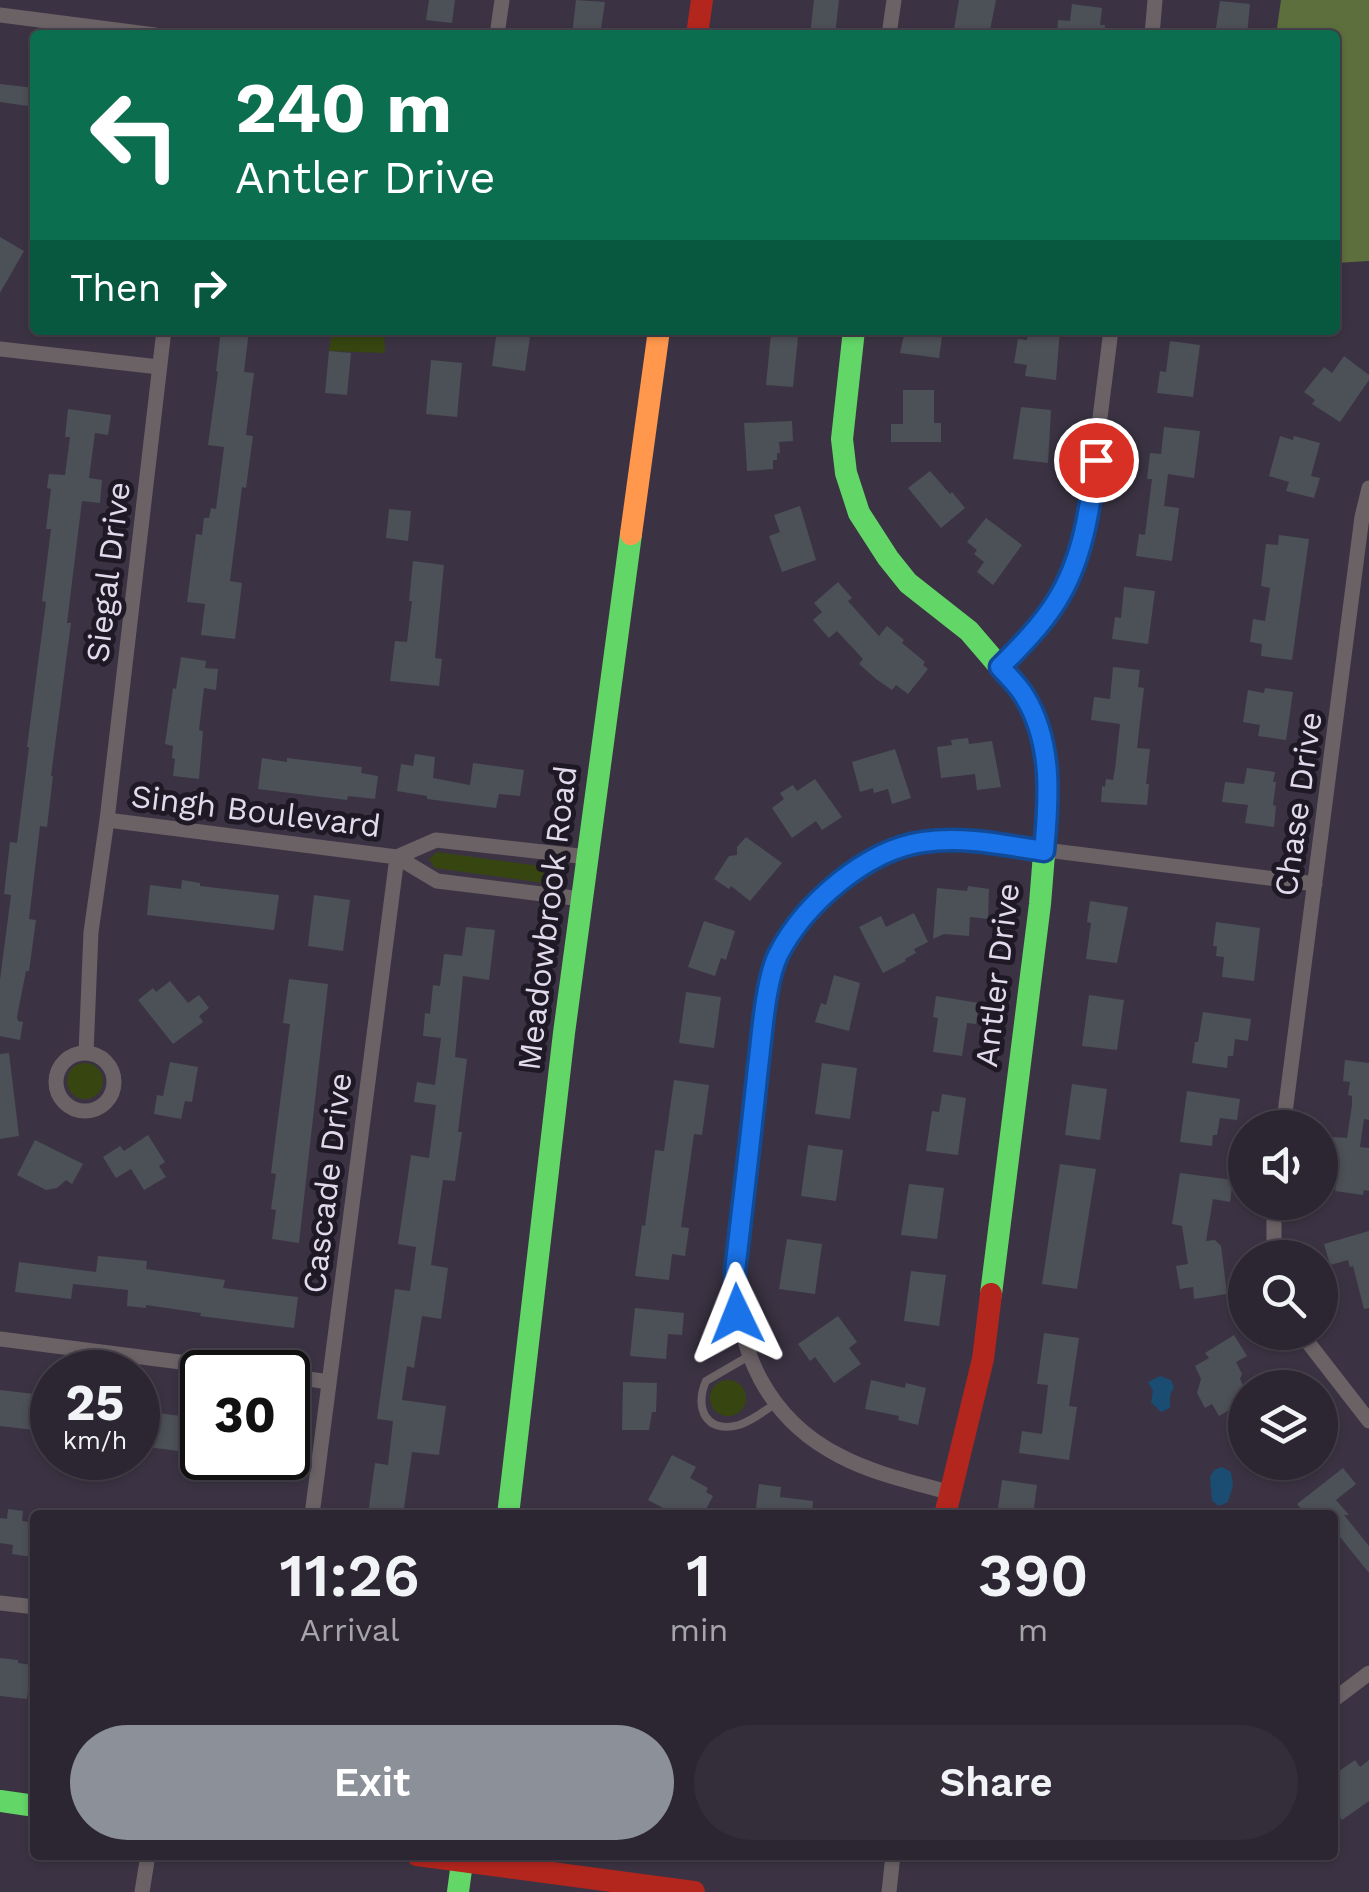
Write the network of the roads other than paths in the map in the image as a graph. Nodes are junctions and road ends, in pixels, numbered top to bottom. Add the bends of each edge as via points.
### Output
1 (502, 0) edge
2 (702, 0) edge
3 (894, 0) edge
4 (1154, 0) edge
5 (0, 15) edge
6 (117, 30) edge
7 (498, 30) edge
8 (698, 30) edge
9 (891, 30) edge
10 (1152, 30) edge
11 (163, 335) edge
12 (658, 335) edge
13 (853, 335) edge
14 (1110, 335) edge
15 (0, 349) edge
16 (159, 367) junction
17 (1369, 488) edge
18 (1000, 667) junction
19 (108, 820) junction
20 (1044, 851) junction
21 (396, 857) junction
22 (588, 857) junction
23 (1315, 884) junction
24 (582, 899) junction
25 (86, 1053) dead end
26 (1285, 1110) edge
27 (0, 1339) edge
28 (1314, 1350) edge
29 (749, 1356) junction
30 (180, 1362) edge
31 (310, 1379) edge
32 (329, 1382) junction
33 (776, 1404) junction
34 (1369, 1421) edge
35 (948, 1504) edge
36 (313, 1510) edge
37 (509, 1510) edge
38 (0, 1602) edge
39 (30, 1607) edge
40 (1369, 1673) edge
41 (1338, 1696) edge
42 (0, 1801) edge
43 (30, 1805) edge
44 (147, 1860) edge
45 (463, 1860) edge
46 (477, 1860) edge
47 (892, 1860) edge
48 (142, 1892) edge
49 (458, 1892) edge
50 (694, 1892) edge
51 (888, 1892) edge

1 - 7 street
2 - 8 street
3 - 9 street
4 - 10 street
5 - 6 street
11 - 16 street, Siegal Drive
12 - 22 street, Meadowbrook Road
13 - 18 street, Antler Drive via 842,440 859,513 908,582 969,631
14 - 18 street via 1086,530 1057,601
15 - 16 street
16 - 19 street, Siegal Drive
17 - 23 street, Chase Drive
18 - 20 street, Antler Drive via 1024,696 1046,756
19 - 21 street, Singh Boulevard
19 - 25 street, Siegal Drive via 91,932
20 - 23 street
20 - 29 street via 959,839 900,848 848,874 777,957 735,1271 737,1314
20 - 35 street, Antler Drive via 983,1359
21 - 22 street, Singh Boulevard via 436,840
21 - 24 street, Singh Boulevard via 437,880
21 - 32 street, Cascade Drive
22 - 24 street, Meadowbrook Road
23 - 26 street, Chase Drive
24 - 37 street, Meadowbrook Road
27 - 30 street
28 - 34 street
29 - 33 street
29 - 33 lane via 706,1381 704,1414 717,1426 736,1426
31 - 32 street
32 - 36 street, Cascade Drive
33 - 35 street via 842,1458
38 - 39 street
40 - 41 street
42 - 43 street
44 - 48 street
45 - 49 street
46 - 50 street
47 - 51 street

